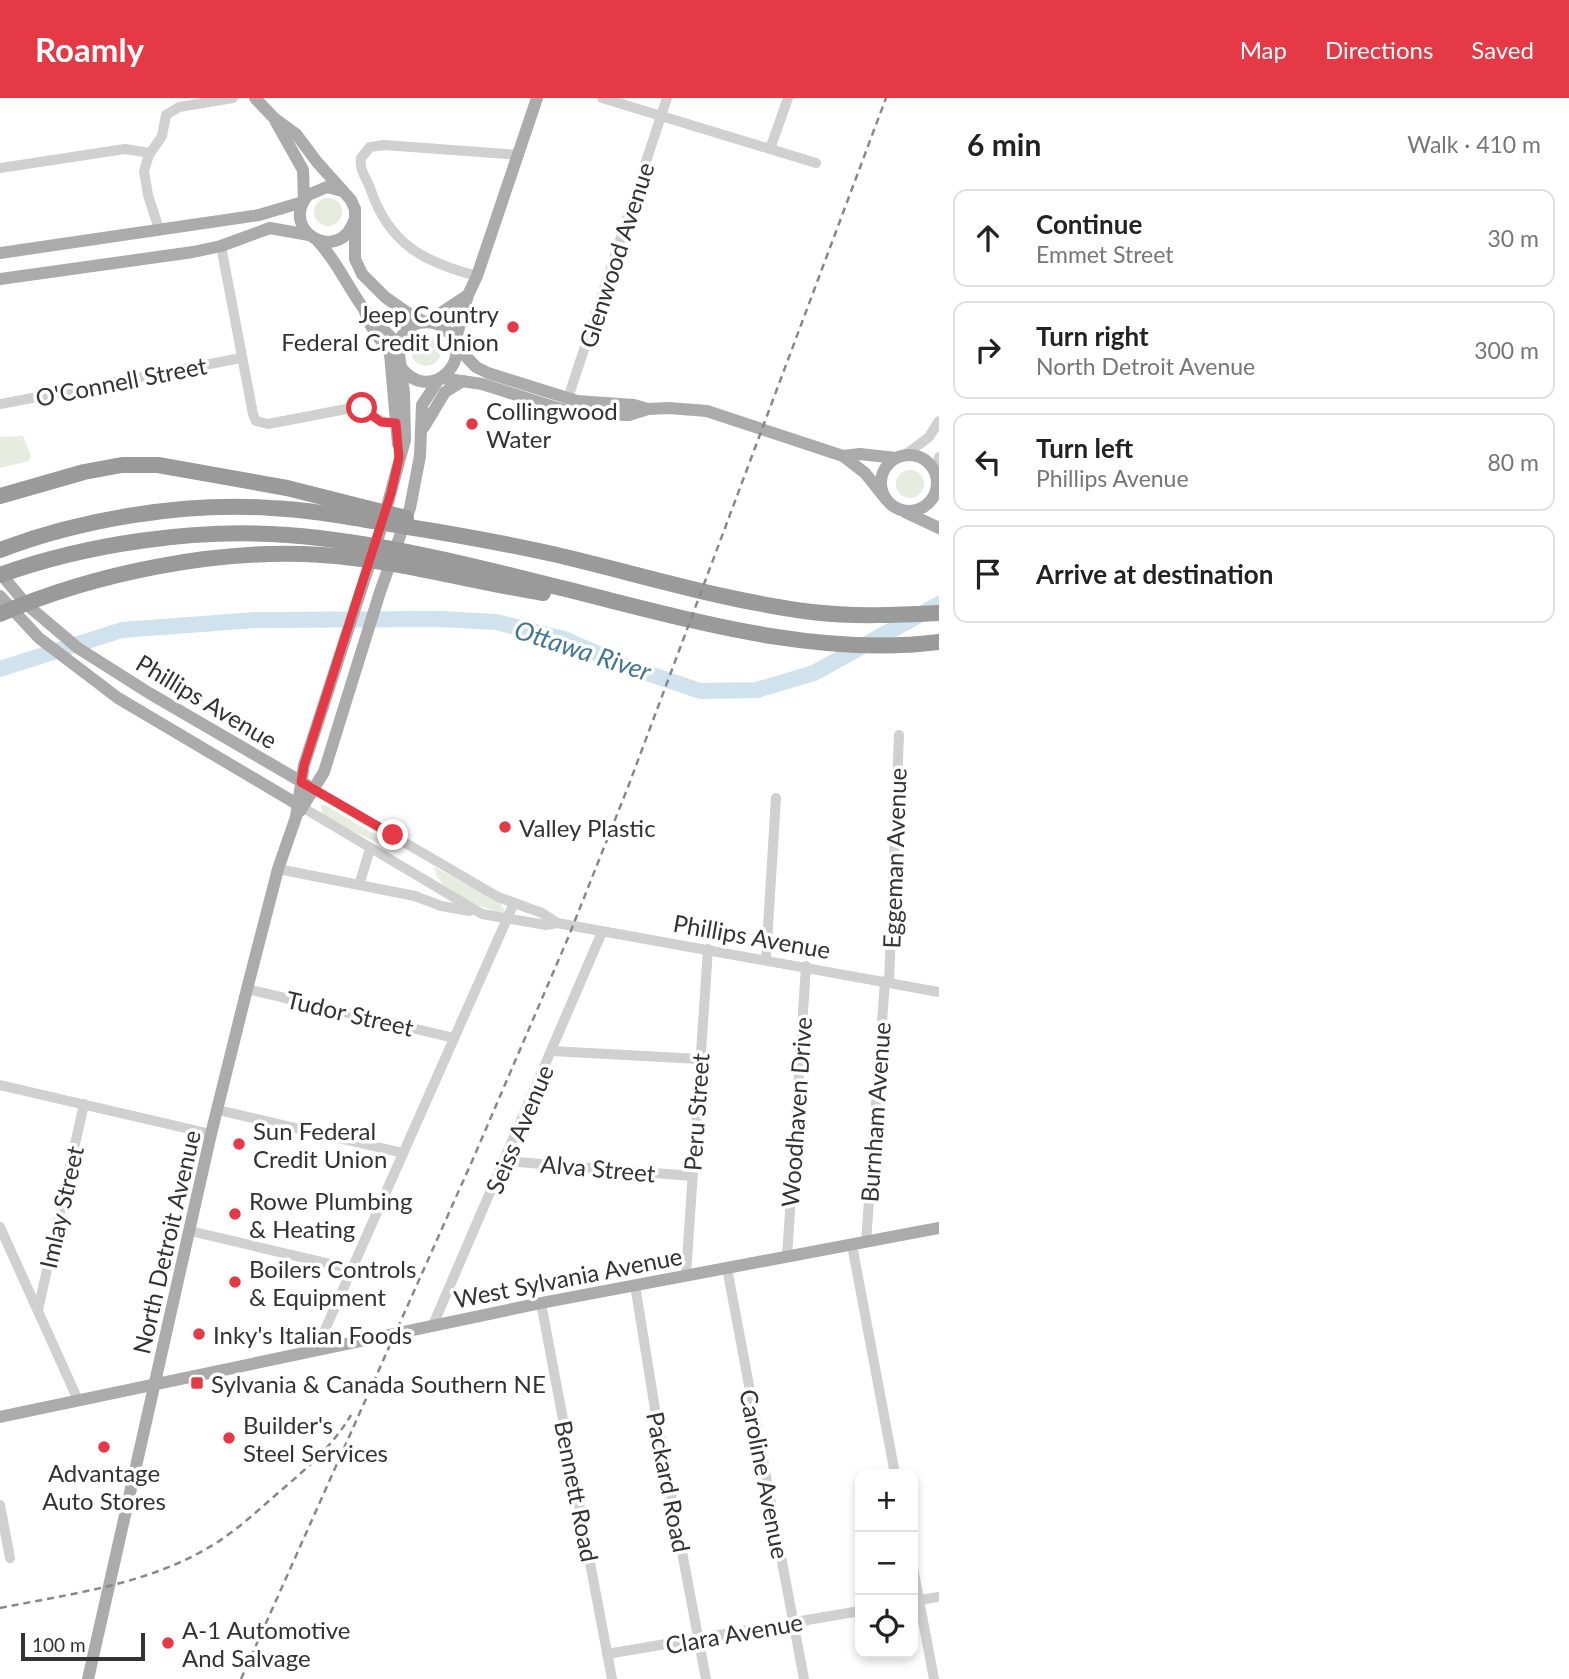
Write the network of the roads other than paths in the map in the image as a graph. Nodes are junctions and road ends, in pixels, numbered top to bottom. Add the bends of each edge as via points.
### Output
1 (233, 98) edge
2 (255, 98) edge
3 (537, 98) edge
4 (602, 98) edge
5 (667, 98) edge
6 (788, 98) edge
7 (662, 116) junction
8 (274, 118) junction
9 (770, 149) junction
10 (150, 153) junction
11 (519, 155) junction
12 (816, 163) dead end
13 (0, 168) edge
14 (346, 194) junction
15 (303, 201) junction
16 (355, 218) junction
17 (159, 229) junction
18 (313, 238) junction
19 (221, 246) junction
20 (0, 253) edge
21 (477, 276) junction
22 (0, 279) edge
23 (468, 295) junction
24 (365, 312) junction
25 (426, 322) junction
26 (455, 344) junction
27 (398, 346) junction
28 (241, 358) junction
29 (400, 366) junction
30 (440, 379) junction
31 (464, 381) junction
32 (0, 404) edge
33 (566, 405) junction
34 (939, 421) edge
35 (396, 423) junction
36 (422, 430) junction
37 (843, 456) junction
38 (900, 456) junction
39 (939, 457) edge
40 (399, 458) junction
41 (937, 481) edge
42 (0, 496) edge
43 (885, 498) junction
44 (339, 508) junction
45 (899, 509) junction
46 (939, 528) edge
47 (0, 550) edge
48 (0, 574) edge
49 (8, 605) edge
50 (647, 610) junction
51 (939, 613) edge
52 (939, 642) edge
53 (899, 735) dead end
54 (301, 782) junction
55 (313, 789) junction
56 (776, 798) dead end
57 (299, 809) junction
58 (393, 835) junction
59 (370, 849) junction
60 (381, 854) junction
61 (435, 861) junction
62 (278, 869) junction
63 (423, 880) junction
64 (359, 885) junction
65 (514, 904) junction
66 (482, 914) junction
67 (507, 919) junction
68 (557, 923) junction
69 (602, 932) junction
70 (708, 949) junction
71 (766, 959) junction
72 (806, 966) junction
73 (887, 982) junction
74 (247, 989) junction
75 (939, 992) edge
76 (454, 1038) junction
77 (552, 1051) junction
78 (699, 1059) junction
79 (0, 1085) edge
80 (84, 1104) junction
81 (218, 1110) junction
82 (211, 1133) junction
83 (403, 1153) junction
84 (505, 1161) junction
85 (692, 1176) junction
86 (0, 1227) edge
87 (939, 1228) edge
88 (190, 1231) junction
89 (866, 1242) junction
90 (852, 1245) junction
91 (787, 1257) junction
92 (727, 1268) junction
93 (352, 1269) junction
94 (686, 1275) junction
95 (635, 1285) junction
96 (541, 1303) junction
97 (38, 1310) junction
98 (433, 1325) junction
99 (316, 1350) junction
100 (156, 1384) junction
101 (78, 1400) junction
102 (0, 1417) edge
103 (894, 1469) edge
104 (0, 1505) edge
105 (10, 1558) dead end
106 (939, 1597) edge
107 (918, 1601) edge
108 (918, 1610) edge
109 (855, 1612) edge
110 (793, 1623) junction
111 (698, 1639) junction
112 (607, 1654) junction
113 (88, 1679) edge
114 (612, 1679) edge
115 (706, 1679) edge
116 (804, 1679) edge
117 (934, 1679) edge

1 - 10 street via 169,111 162,136
2 - 8 main road
3 - 11 main road
4 - 7 street
5 - 7 street, Glenwood Avenue
6 - 9 street
7 - 9 street
7 - 33 street, Glenwood Avenue
8 - 14 main road via 296,134
8 - 15 main road via 303,170
9 - 12 street
10 - 13 street via 125,149
10 - 17 street via 145,179
11 - 21 main road
11 - 21 street via 384,145 370,147 361,158 377,208 393,233 416,254
14 - 15 main road via 320,188
14 - 16 main road
15 - 17 main road via 259,215
15 - 18 main road via 300,220
16 - 18 main road via 338,240
16 - 25 main road via 355,259 362,274 391,302
17 - 20 main road
18 - 19 main road via 270,228
18 - 24 main road via 334,259
19 - 22 main road
19 - 28 street
21 - 23 main road
23 - 25 main road
23 - 26 main road
24 - 27 main road
24 - 35 main road via 390,354
25 - 26 main road via 445,328
25 - 27 main road via 410,327
26 - 30 main road via 454,365
26 - 33 main road via 482,371
27 - 29 main road
28 - 32 street, O'Connell Street
28 - 35 street via 256,421 268,424 357,407 381,422
29 - 30 main road via 416,381
29 - 40 main road, North Detroit Avenue via 406,425
30 - 31 main road
30 - 36 main road, North Detroit Avenue via 422,405
31 - 33 main road
31 - 36 main road via 445,392
33 - 37 main road via 612,416 648,409 707,411
34 - 38 street via 929,437
35 - 40 main road
36 - 55 main road, North Detroit Avenue via 411,508 324,772
37 - 38 main road
37 - 43 main road via 866,473
38 - 41 main road via 923,458
38 - 43 main road via 883,471
39 - 41 street
40 - 54 main road, North Detroit Avenue
41 - 45 main road via 926,506
42 - 44 highway via 84,472 158,465 224,475
43 - 45 main road
44 - 47 highway via 172,511 123,518
44 - 51 highway via 757,603 837,613
45 - 46 main road
48 - 49 main road, Phillips Avenue
48 - 50 highway via 107,545 273,534 329,539 495,571
49 - 50 highway via 170,564 267,554 323,555 401,566
49 - 54 main road, Phillips Avenue via 47,623 149,693
49 - 57 main road, Phillips Avenue via 29,629 118,698
50 - 52 highway via 817,642 877,646
53 - 73 street, Eggeman Avenue
54 - 55 main road, Phillips Avenue
54 - 57 main road, North Detroit Avenue
55 - 57 main road, North Detroit Avenue
55 - 58 street, Phillips Avenue
56 - 71 street
57 - 59 street, Phillips Avenue
57 - 62 main road, North Detroit Avenue
58 - 60 street
58 - 61 street, Phillips Avenue
59 - 60 street, Phillips Avenue
59 - 64 street
60 - 63 street, Phillips Avenue
61 - 63 street
61 - 65 street, Phillips Avenue
62 - 64 street, Phillips Avenue
62 - 74 main road, North Detroit Avenue
63 - 66 street, Phillips Avenue
64 - 66 street, Phillips Avenue
65 - 67 street
65 - 68 street, Phillips Avenue
66 - 67 street, Phillips Avenue
67 - 68 street, Phillips Avenue
67 - 76 street
68 - 69 street, Phillips Avenue
69 - 70 street, Phillips Avenue
69 - 77 street, Seiss Avenue
70 - 71 street, Phillips Avenue
70 - 78 street, Peru Street
71 - 72 street, Phillips Avenue
72 - 73 street, Phillips Avenue
72 - 91 street, Woodhaven Drive
73 - 75 street, Phillips Avenue
73 - 89 street, Burnham Avenue
74 - 76 street, Tudor Street
74 - 81 main road, North Detroit Avenue
76 - 83 street
77 - 78 street
77 - 84 street, Seiss Avenue
78 - 85 street, Peru Street
79 - 80 street
80 - 82 street
80 - 97 street, Imlay Street
81 - 82 main road, North Detroit Avenue
81 - 83 street
82 - 88 main road, North Detroit Avenue
83 - 93 street
84 - 85 street, Alva Street
84 - 98 street, Seiss Avenue
85 - 94 street, Peru Street
86 - 97 street
87 - 89 main road, West Sylvania Avenue
88 - 93 street
88 - 100 main road, North Detroit Avenue
89 - 90 main road, West Sylvania Avenue
90 - 91 main road, West Sylvania Avenue
90 - 103 street
91 - 92 main road, West Sylvania Avenue
92 - 94 main road, West Sylvania Avenue
92 - 110 street, Caroline Avenue
93 - 99 street
94 - 95 main road, West Sylvania Avenue
95 - 96 main road, West Sylvania Avenue
95 - 111 street, Packard Road
96 - 98 main road, West Sylvania Avenue
96 - 112 street, Bennett Road
97 - 101 street
98 - 99 main road, West Sylvania Avenue
99 - 100 main road, West Sylvania Avenue
100 - 101 main road, West Sylvania Avenue
100 - 113 main road, North Detroit Avenue
101 - 102 main road, West Sylvania Avenue
104 - 105 street
106 - 107 street
108 - 117 street
109 - 110 street, Clara Avenue
110 - 111 street, Clara Avenue
110 - 116 street, Caroline Avenue
111 - 112 street, Clara Avenue
111 - 115 street, Packard Road
112 - 114 street, Bennett Road

